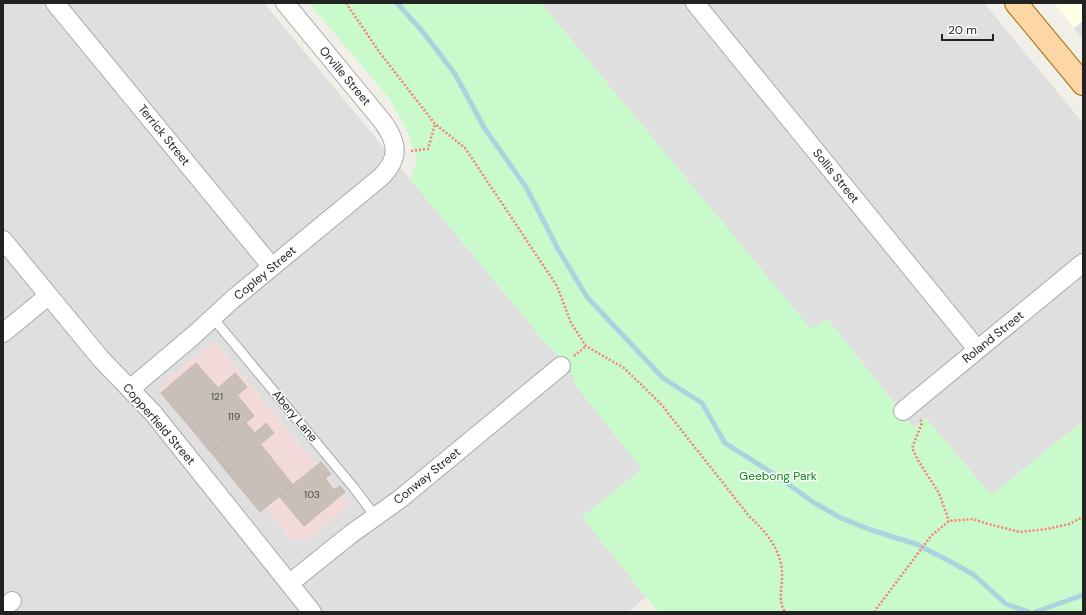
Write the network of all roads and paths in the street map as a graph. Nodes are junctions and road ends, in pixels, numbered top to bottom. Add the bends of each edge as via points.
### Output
1 (55, 3) edge
2 (285, 3) edge
3 (346, 3) edge
4 (695, 3) edge
5 (1016, 3) edge
6 (1083, 84) edge
7 (435, 124) junction
8 (395, 153) junction
9 (3, 240) edge
10 (1083, 263) edge
11 (272, 267) junction
12 (48, 296) junction
13 (213, 318) junction
14 (3, 333) edge
15 (977, 349) junction
16 (561, 366) dead end
17 (130, 389) junction
18 (903, 411) dead end
19 (920, 419) dead end
20 (375, 516) junction
21 (1083, 517) edge
22 (949, 521) junction
23 (290, 583) junction
24 (312, 612) edge
25 (785, 612) edge
26 (874, 612) edge

1 - 11 street, Terrick Street
2 - 8 street, Orville Street via 383,122 393,138
3 - 7 path via 380,53
4 - 15 street, Sollis Street
5 - 6 main road
7 - 8 path via 428,149
7 - 25 path via 465,148 557,286 571,323 586,346 624,368 660,404 776,547 782,572 780,605
8 - 11 street, Copley Street via 391,165 381,177
9 - 12 street, Copperfield Street
10 - 15 street, Roland Street
11 - 13 street, Copley Street
12 - 14 street
12 - 17 street, Copperfield Street
13 - 17 street, Copley Street
13 - 20 lane, Abery Lane
15 - 18 street, Roland Street
16 - 20 street, Conway Street via 400,499
17 - 23 street, Copperfield Street via 153,413
19 - 22 path via 922,424 912,448 939,493
20 - 23 street, Conway Street
21 - 22 path via 1062,526 1020,532 973,519
22 - 26 path via 931,536
23 - 24 street, Copperfield Street

